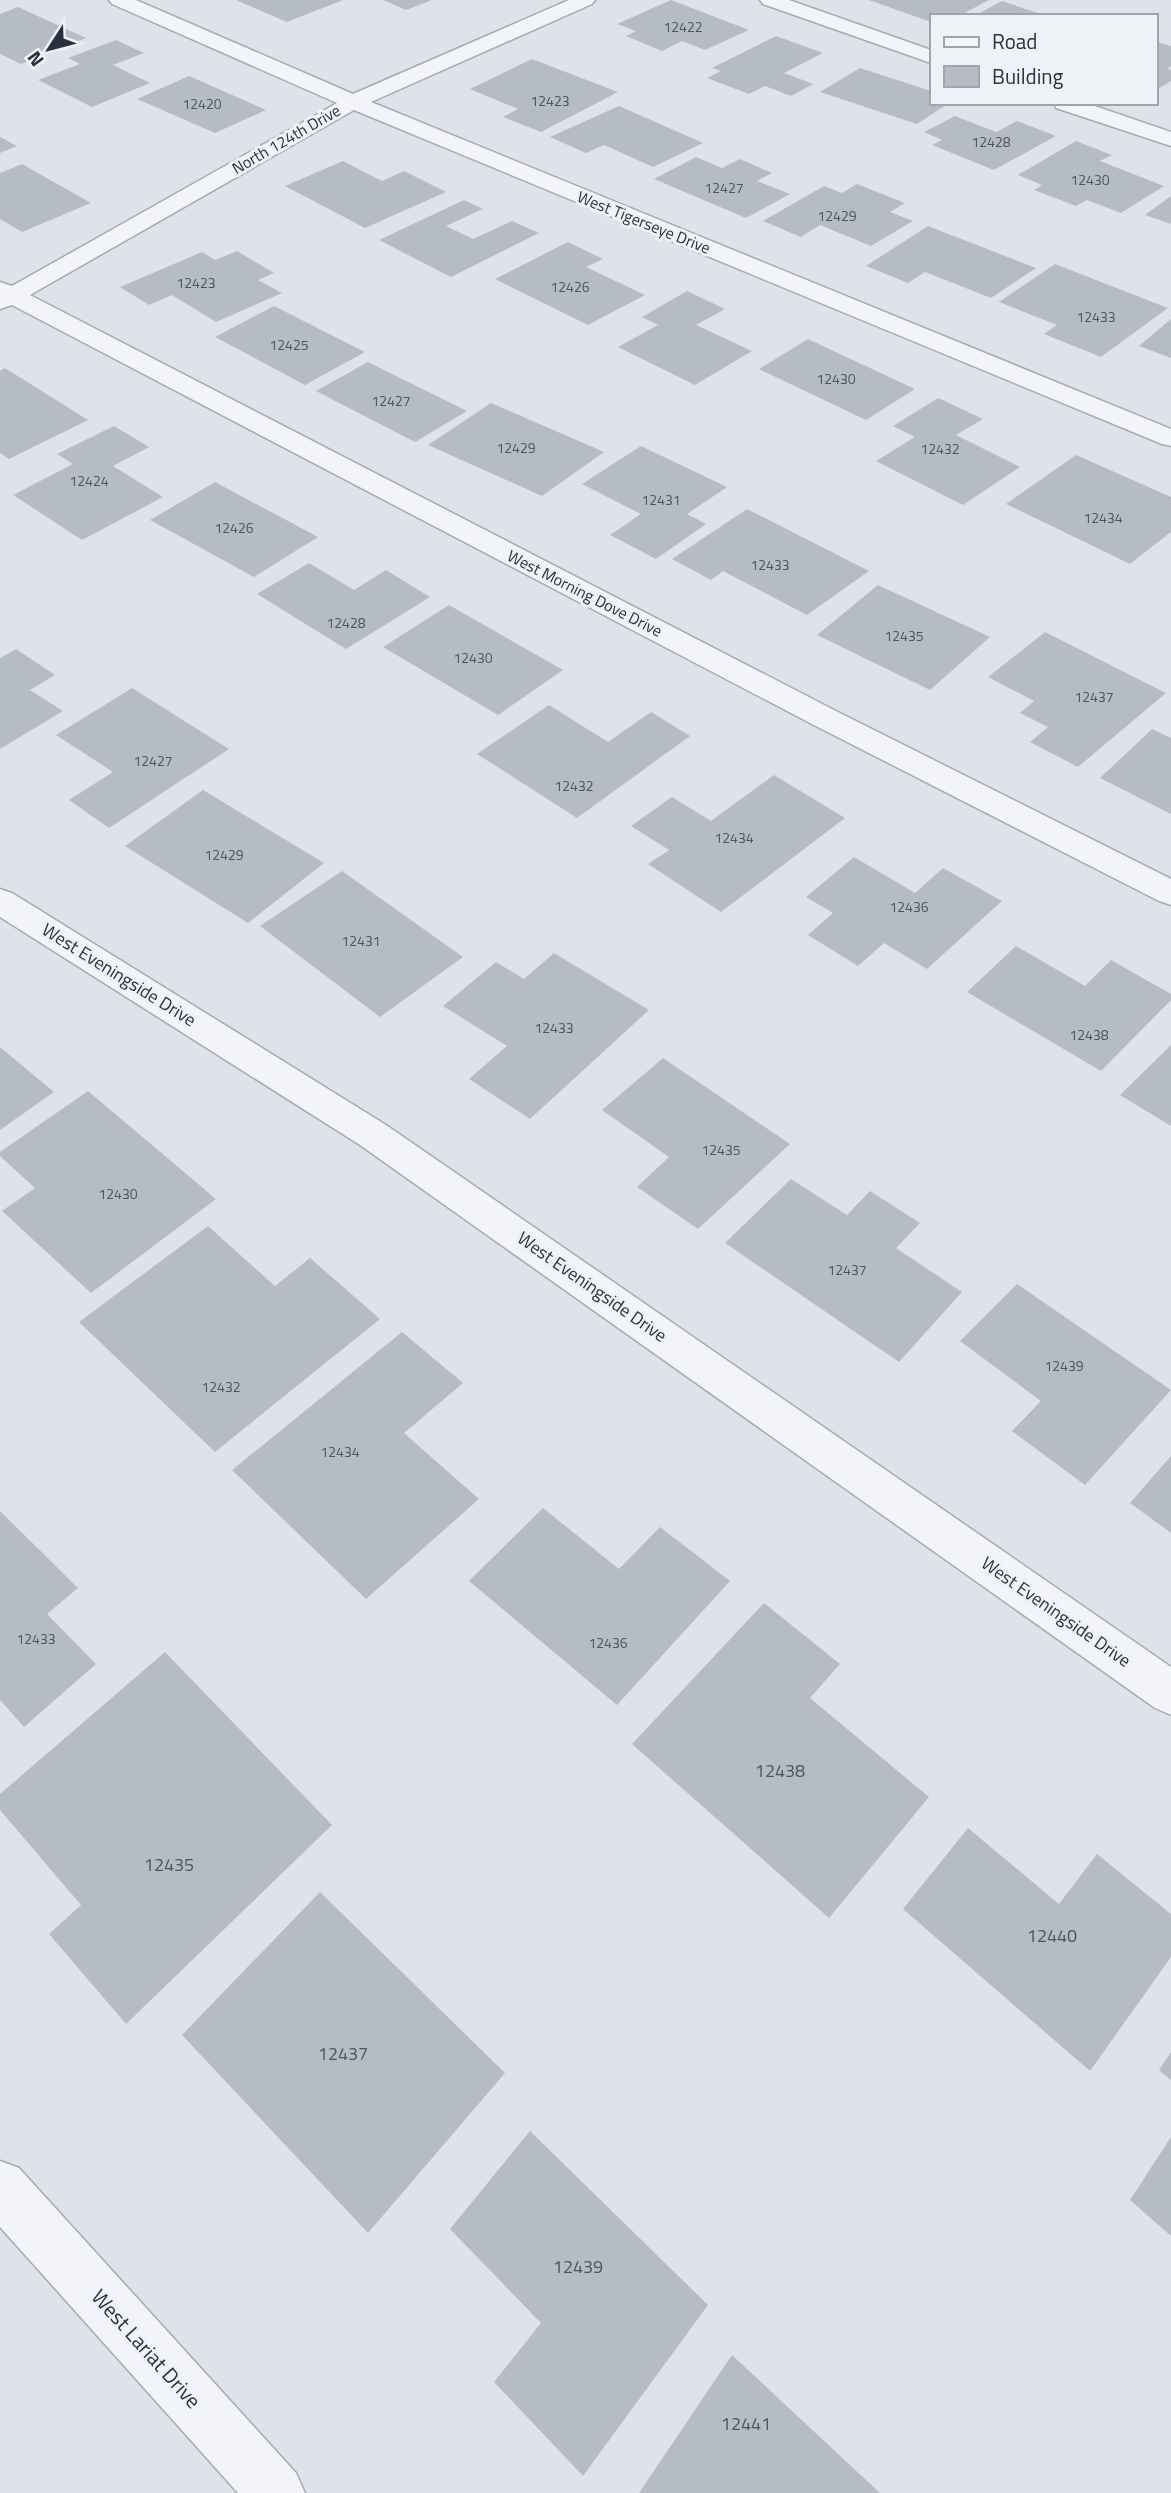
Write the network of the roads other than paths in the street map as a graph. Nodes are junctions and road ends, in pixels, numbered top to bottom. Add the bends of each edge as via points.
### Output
1 (119, 0) edge
2 (585, 0) edge
3 (770, 0) edge
4 (930, 57) edge
5 (353, 102) junction
6 (1070, 105) edge
7 (1171, 139) edge
8 (4, 296) edge
9 (1171, 438) edge
10 (1171, 892) edge
11 (0, 901) edge
12 (1171, 1693) edge
13 (6, 2206) edge
14 (276, 2493) edge

1 - 5 street, West Tigerseye Drive
2 - 5 street, North 124th Drive
3 - 4 street
5 - 8 street, North 124th Drive
5 - 9 street, West Tigerseye Drive
6 - 7 street
8 - 10 street, West Morning Dove Drive
11 - 12 street, West Eveningside Drive via 373,1135
13 - 14 street, West Lariat Drive

